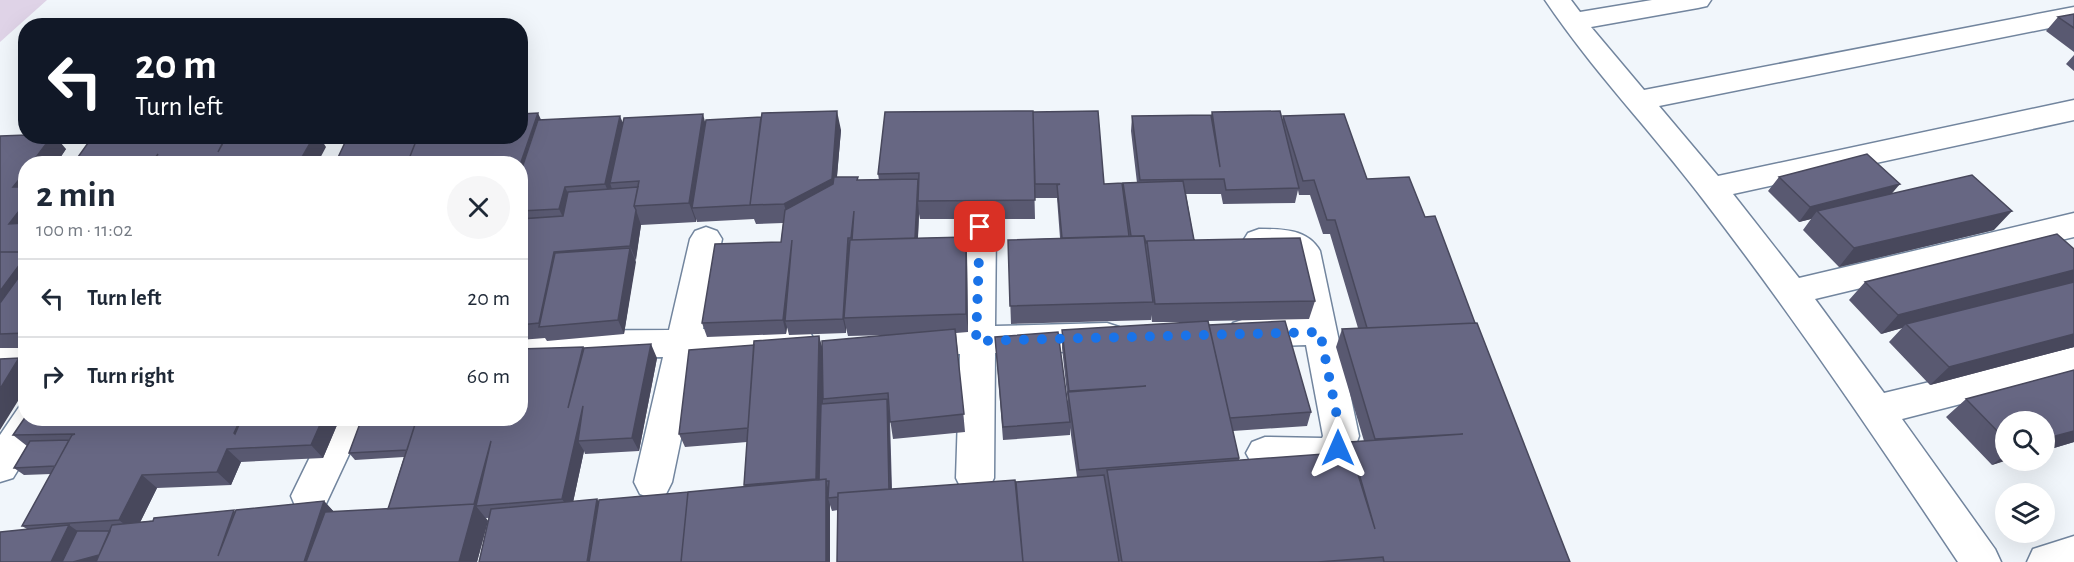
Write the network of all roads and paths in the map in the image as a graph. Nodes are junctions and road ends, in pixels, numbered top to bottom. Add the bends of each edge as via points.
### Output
1 (1698, 0) edge
2 (1565, 11) edge
3 (2074, 15) edge
4 (1637, 100) junction
5 (2074, 110) edge
6 (1712, 188) junction
7 (2074, 225) edge
8 (980, 227) dead end
9 (706, 239) dead end
10 (1229, 241) edge
11 (1792, 292) junction
12 (1320, 332) junction
13 (1214, 334) edge
14 (1142, 336) edge
15 (825, 341) edge
16 (883, 341) edge
17 (976, 341) junction
18 (686, 342) junction
19 (528, 345) edge
20 (0, 354) edge
21 (18, 354) edge
22 (2074, 361) edge
23 (1876, 410) junction
24 (27, 426) edge
25 (344, 426) edge
26 (1265, 453) dead end
27 (0, 466) edge
28 (975, 478) dead end
29 (653, 482) dead end
30 (310, 496) dead end
31 (1964, 554) edge
32 (2074, 554) edge
33 (2047, 562) edge

1 - 2 street
2 - 4 street
3 - 4 street
4 - 6 street
5 - 6 street
6 - 11 street
7 - 11 street
8 - 17 street
9 - 18 street
10 - 12 street via 1288,240 1304,251
11 - 23 street
12 - 13 street
12 - 26 street via 1341,436 1338,448 1326,454
14 - 17 street
15 - 18 street
16 - 17 street
17 - 28 street
18 - 19 street
18 - 29 street
20 - 21 street
22 - 23 street
23 - 31 street
24 - 27 street
25 - 30 street
32 - 33 street

